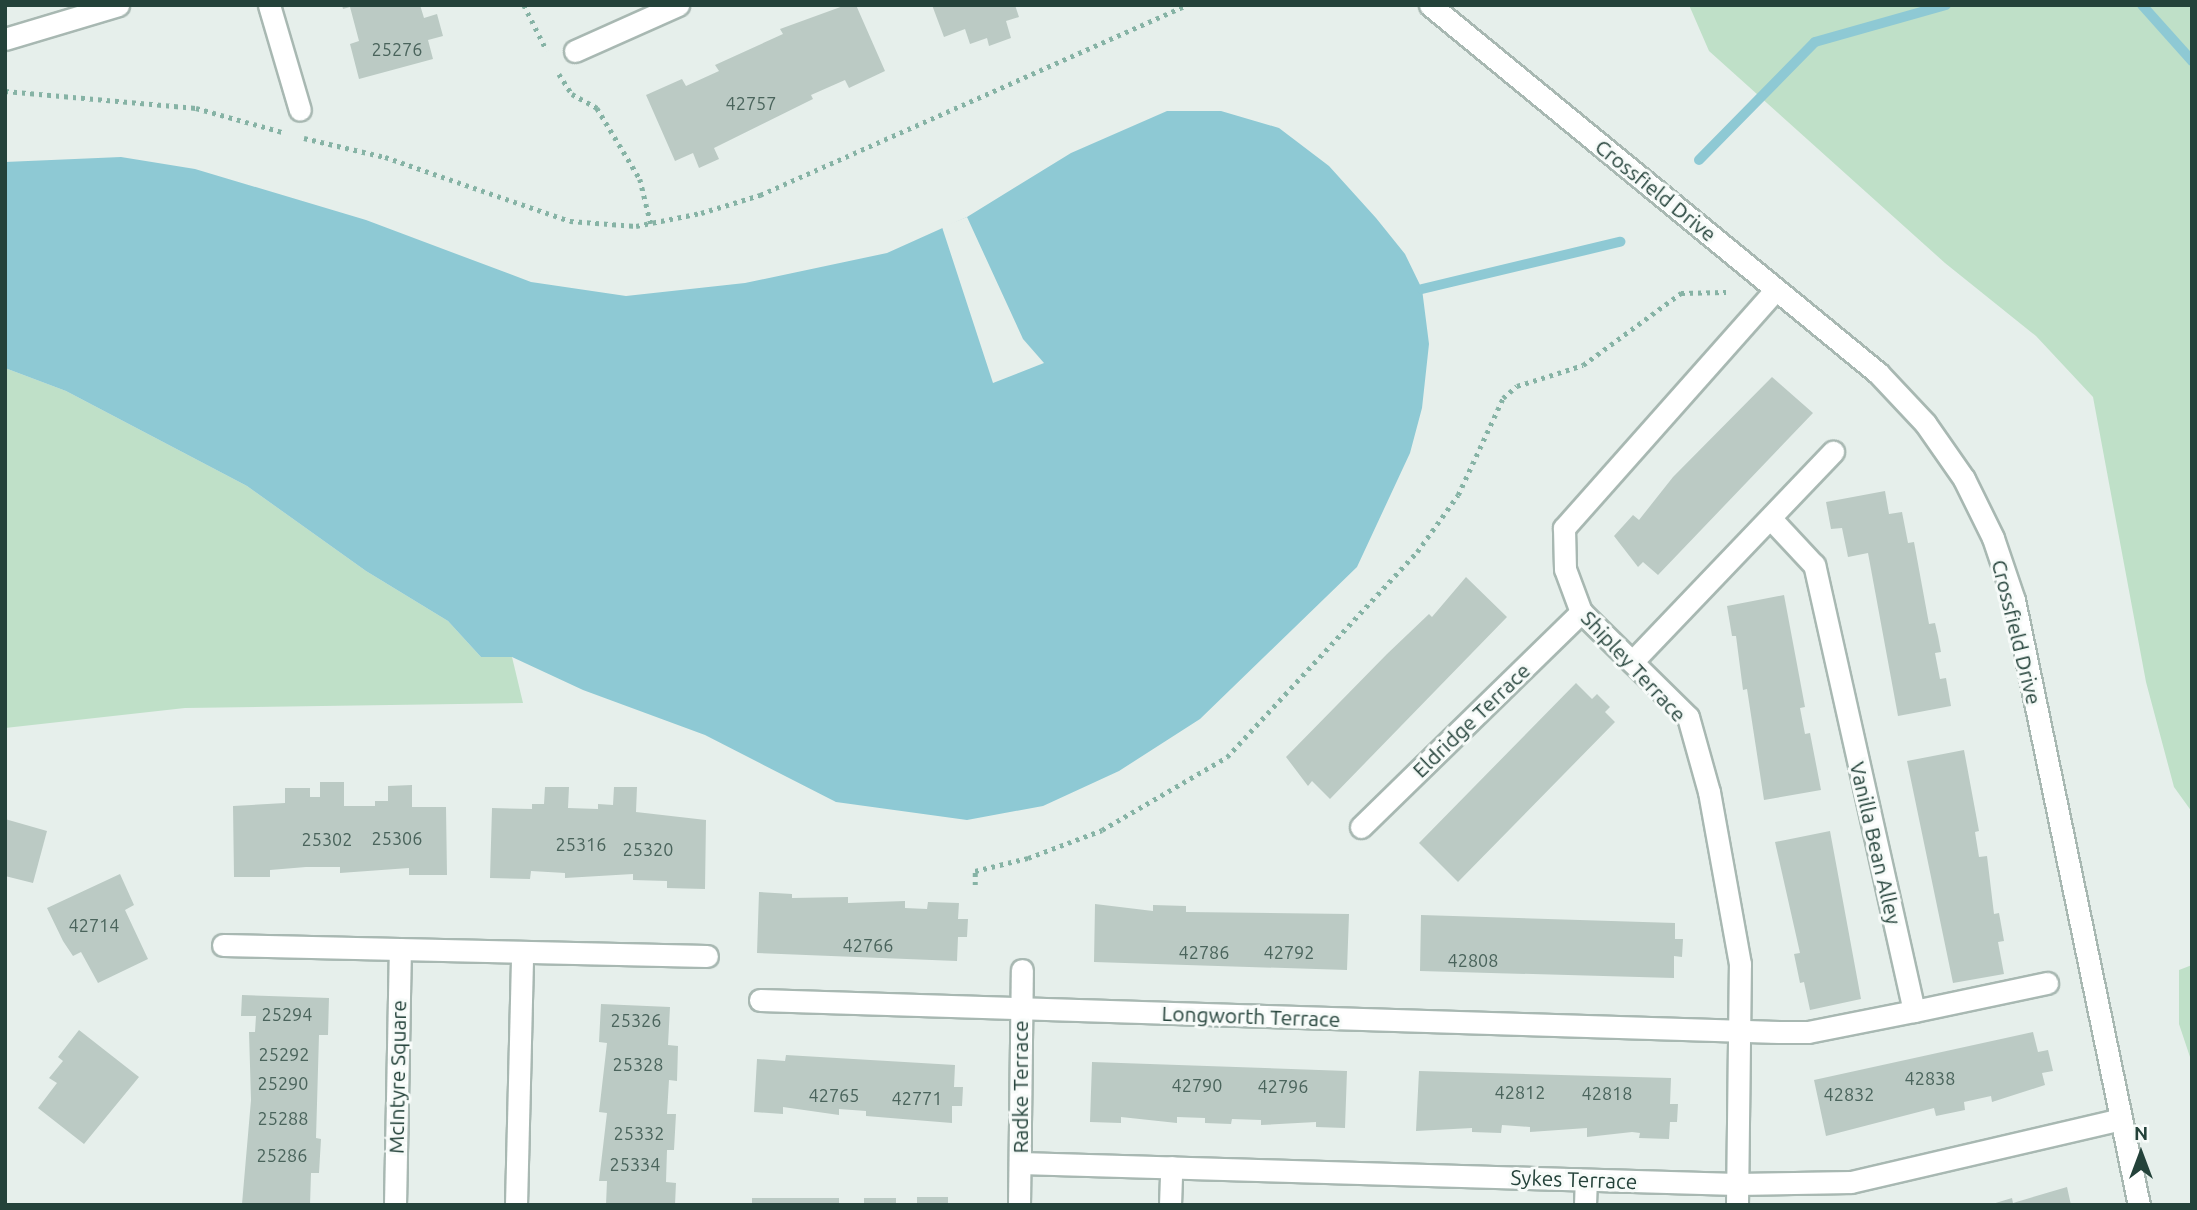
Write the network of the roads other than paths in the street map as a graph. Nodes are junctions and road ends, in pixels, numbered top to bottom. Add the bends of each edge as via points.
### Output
1 (118, 5) edge
2 (269, 5) edge
3 (678, 5) edge
4 (1430, 5) edge
5 (5, 39) edge
6 (576, 51) dead end
7 (300, 110) dead end
8 (1776, 289) junction
9 (1833, 452) dead end
10 (1772, 520) junction
11 (1581, 612) junction
12 (1632, 662) junction
13 (1361, 827) dead end
14 (223, 945) dead end
15 (400, 949) junction
16 (522, 952) junction
17 (707, 956) dead end
18 (1022, 970) dead end
19 (2047, 983) dead end
20 (760, 1000) dead end
21 (1021, 1009) junction
22 (1914, 1011) junction
23 (1742, 1031) junction
24 (2121, 1119) junction
25 (1020, 1163) junction
26 (1171, 1167) junction
27 (1586, 1180) junction
28 (1737, 1194) edge
29 (395, 1205) edge
30 (516, 1205) edge
31 (1019, 1205) edge
32 (1170, 1205) edge
33 (1585, 1205) edge
34 (2139, 1205) edge

1 - 5 street
2 - 7 street
3 - 6 street
4 - 8 street, Crossfield Drive
8 - 11 street, Shipley Terrace via 1564,528 1565,569
8 - 24 street, Crossfield Drive via 1878,373 1925,422 1964,479 1993,538 2014,600
9 - 10 street
10 - 12 street
10 - 22 street, Vanilla Bean Alley via 1814,565
11 - 12 street, Shipley Terrace
11 - 13 street, Eldridge Terrace
12 - 23 street, Shipley Terrace via 1688,718 1709,792 1740,964
14 - 15 street
15 - 16 street
15 - 29 street, McIntyre Square
16 - 17 street
16 - 30 street
18 - 21 street, Radke Terrace
19 - 22 street
20 - 21 street, Longworth Terrace
21 - 23 street, Longworth Terrace
21 - 25 street, Radke Terrace
22 - 23 street via 1808,1032
23 - 28 street, Shipley Terrace
24 - 28 street, Sykes Terrace via 1851,1182
24 - 34 street, Crossfield Drive
25 - 26 street, Sykes Terrace
25 - 31 street, Radke Terrace
26 - 27 street, Sykes Terrace
26 - 32 street
27 - 28 street, Sykes Terrace
27 - 33 street

